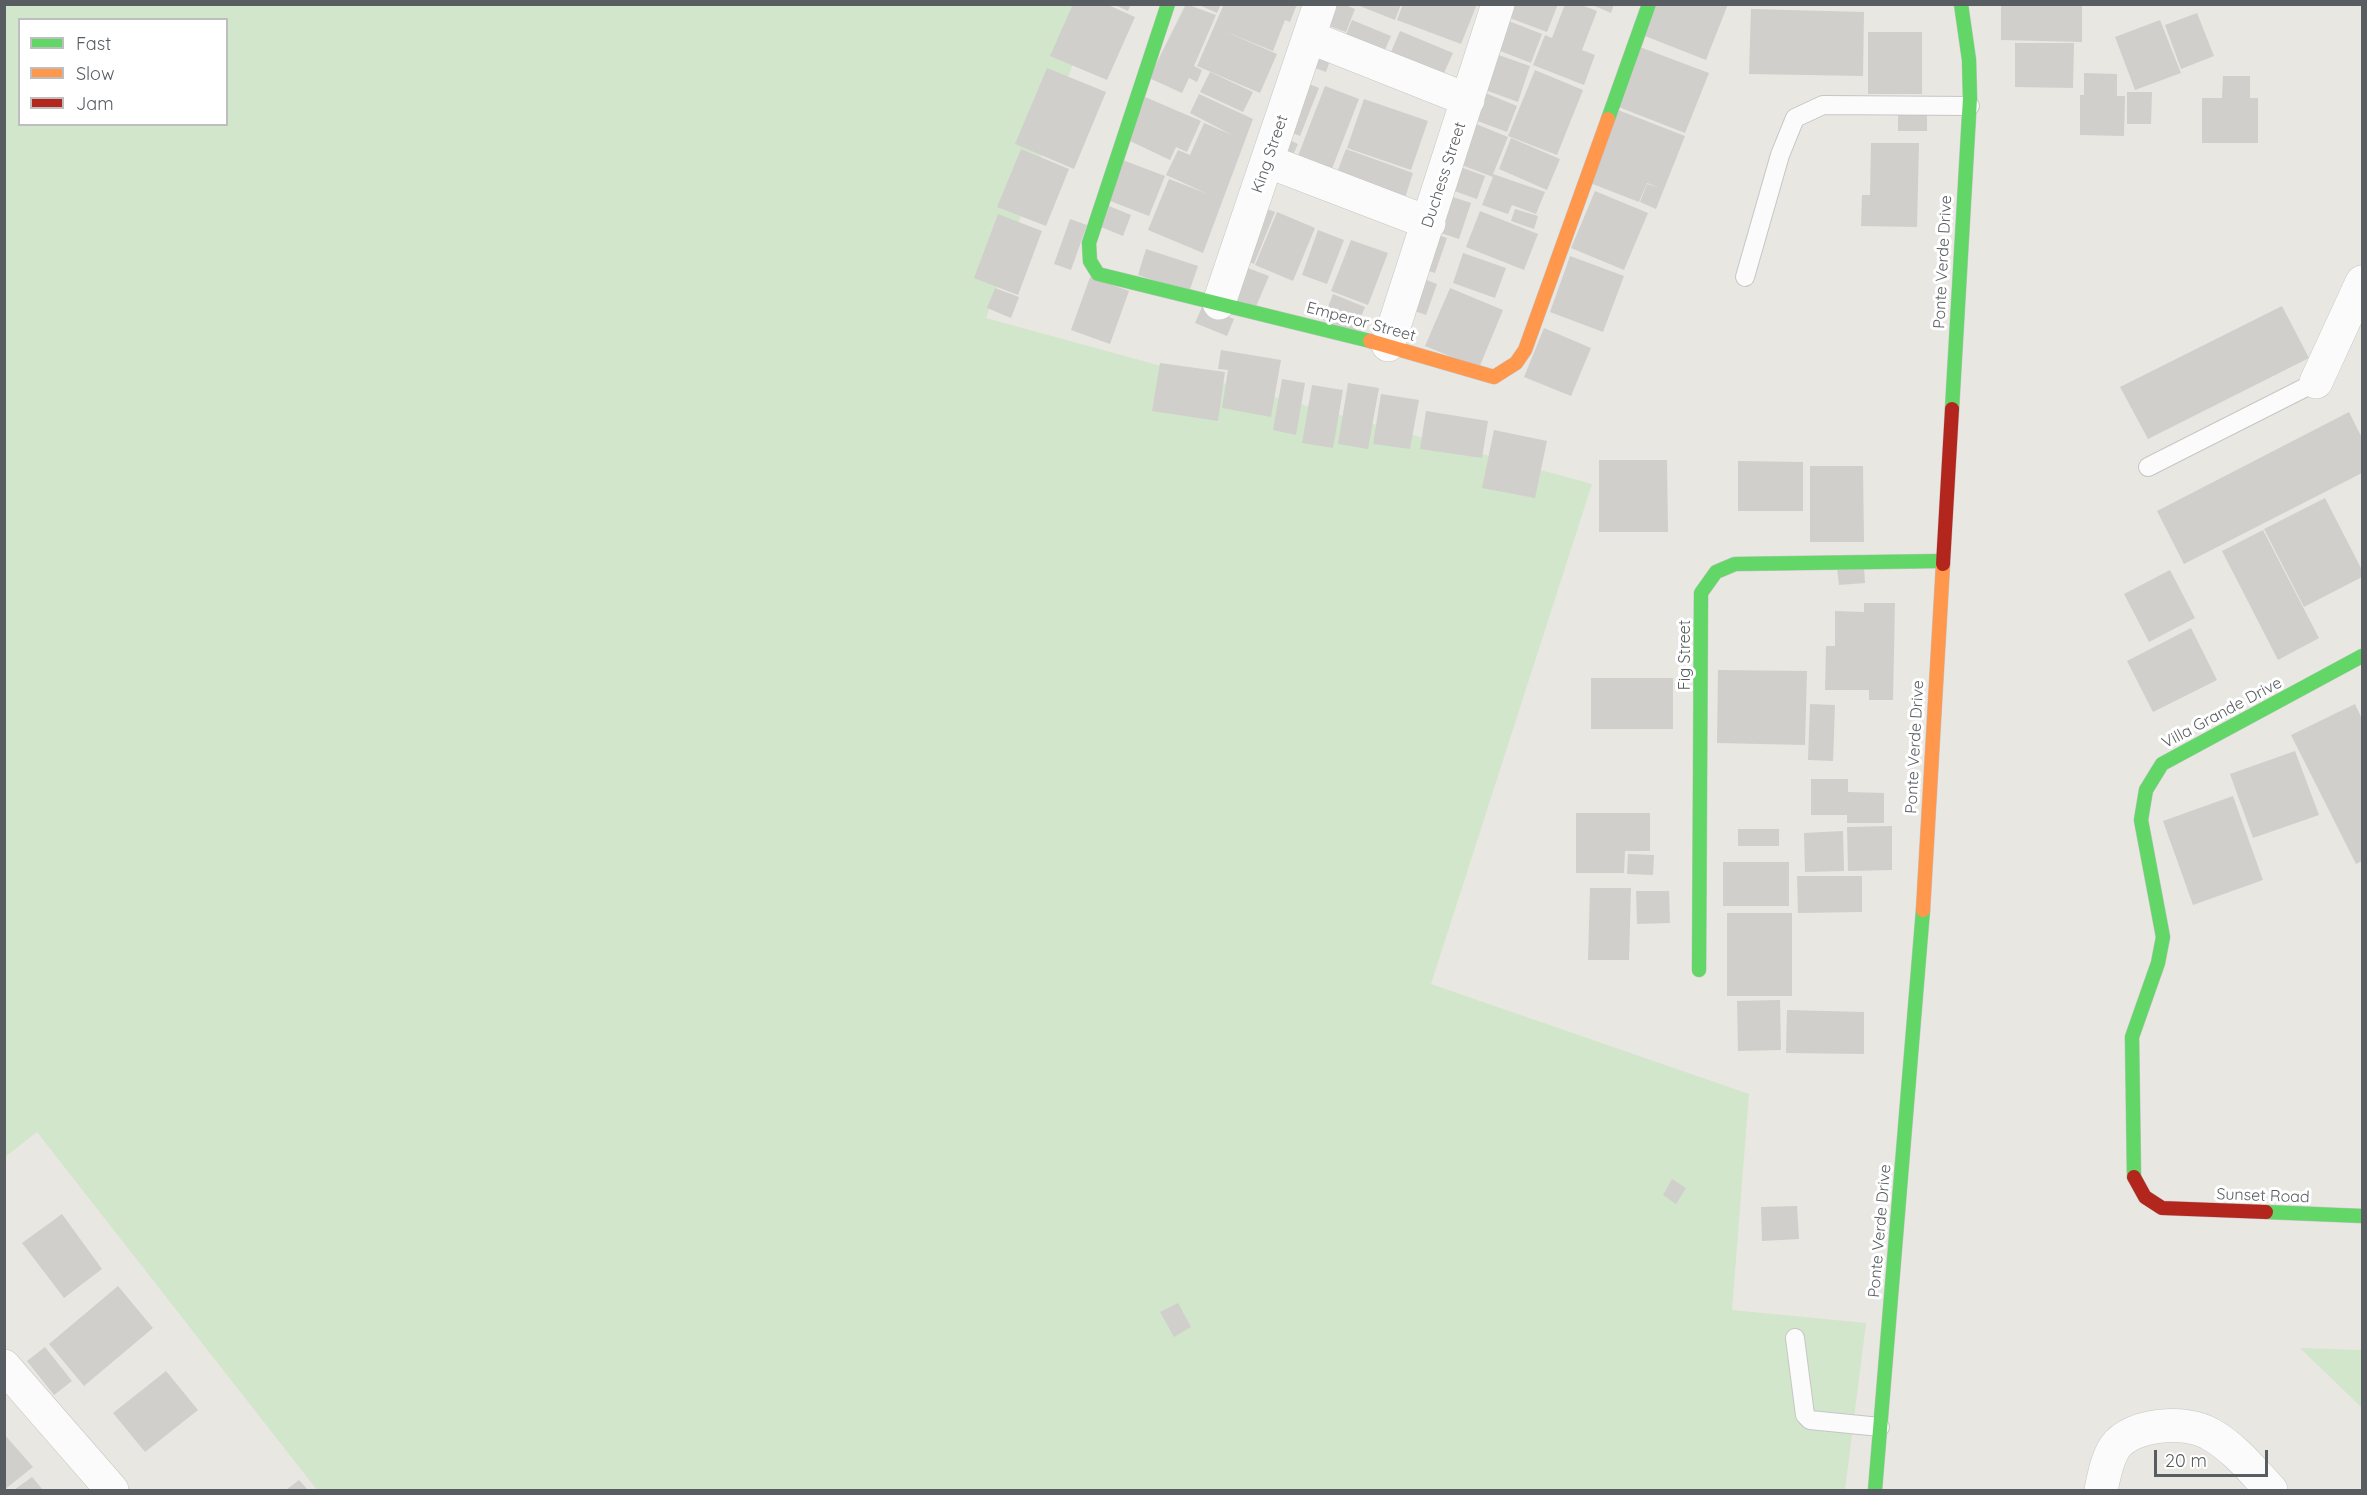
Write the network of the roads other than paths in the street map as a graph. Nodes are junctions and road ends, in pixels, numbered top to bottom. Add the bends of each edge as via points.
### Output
1 (1168, 4) edge
2 (1320, 4) edge
3 (1498, 4) edge
4 (1649, 4) edge
5 (1961, 4) edge
6 (1309, 37) junction
7 (1468, 100) junction
8 (1970, 106) junction
9 (1267, 161) junction
10 (1429, 223) junction
11 (1745, 278) dead end
12 (2362, 282) edge
13 (1219, 303) junction
14 (1388, 345) junction
15 (2316, 382) joint
16 (2148, 467) dead end
17 (1942, 561) junction
18 (2362, 656) edge
19 (1700, 970) dead end
20 (2162, 1208) joint
21 (2362, 1216) edge
22 (1796, 1338) dead end
23 (4, 1366) edge
24 (1880, 1427) junction
25 (112, 1491) edge
26 (1875, 1491) edge
27 (2101, 1491) edge
28 (2271, 1491) edge

1 - 13 street, Emperor Street via 1089,243 1090,261 1098,274
2 - 6 street, King Street
3 - 7 street, Duchess Street
4 - 14 street, Emperor Street via 1525,350 1516,363 1494,377
5 - 8 street, Ponte Verde Drive via 1969,60
6 - 7 street
6 - 9 street, King Street
7 - 10 street, Duchess Street
8 - 11 lane via 1822,105 1796,118 1780,155
8 - 17 street, Ponte Verde Drive
9 - 10 street
9 - 13 street, King Street
10 - 14 street, Duchess Street
12 - 15 street
13 - 14 street, Emperor Street
15 - 16 lane
17 - 19 street, Fig Street via 1735,564 1716,572 1701,593
17 - 24 street, Ponte Verde Drive via 1923,908
18 - 20 street, Villa Grande Drive via 2162,764 2146,790 2141,820 2163,938 2162,952 2132,1037 2132,1169 2143,1198
20 - 21 street, Sunset Road
22 - 24 lane via 1805,1415 1810,1420
23 - 25 street
24 - 26 street, Ponte Verde Drive
27 - 28 street via 2115,1447 2123,1439 2160,1425 2208,1432 2235,1451

